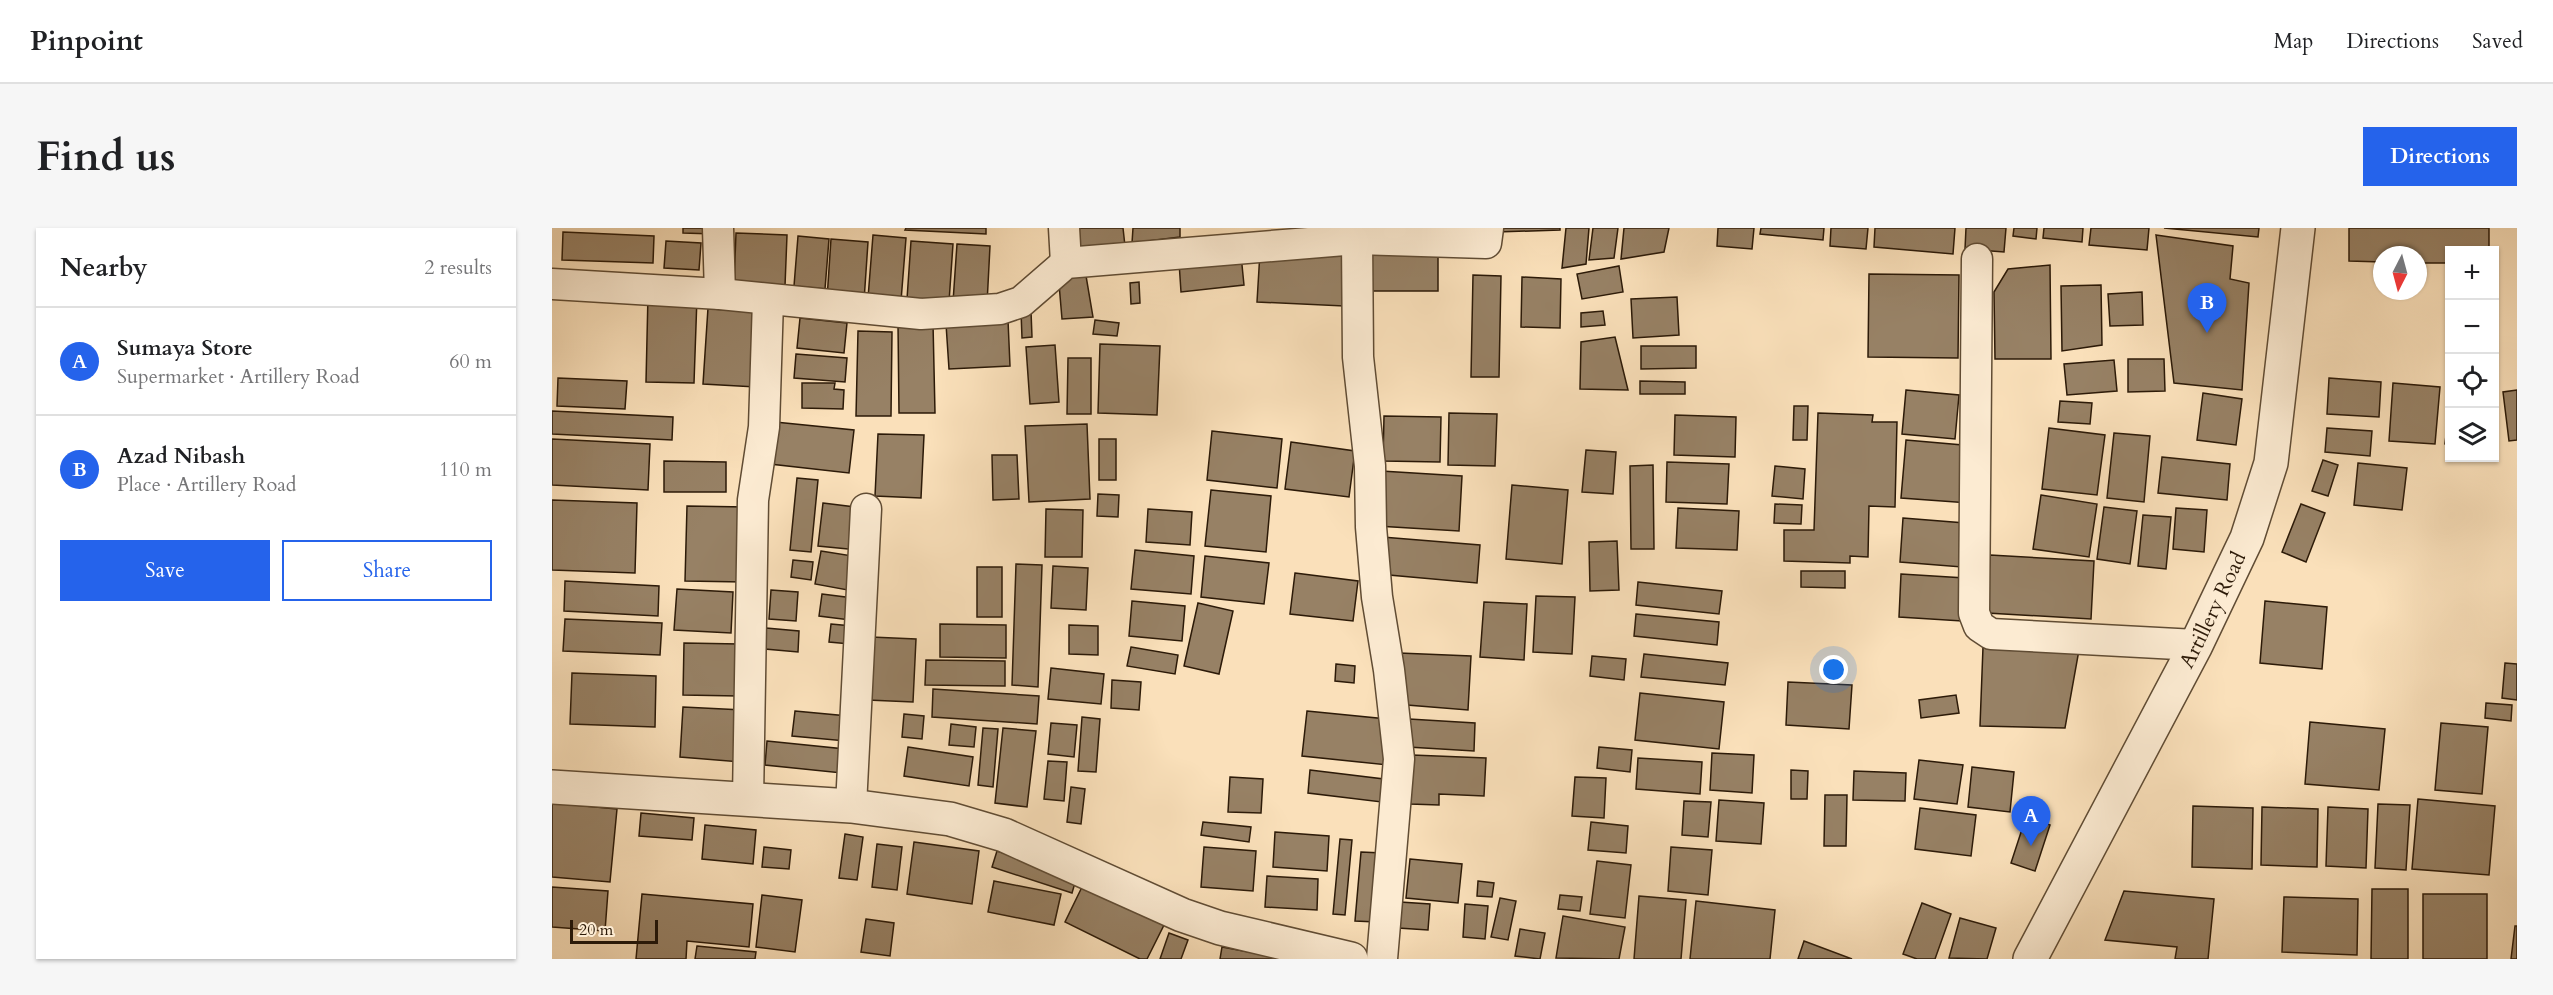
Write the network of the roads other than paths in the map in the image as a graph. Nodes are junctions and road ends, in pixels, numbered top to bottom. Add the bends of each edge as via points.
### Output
1 (718, 228) edge
2 (1064, 228) edge
3 (1488, 228) edge
4 (2298, 228) edge
5 (1357, 239) junction
6 (1977, 259) dead end
7 (1066, 264) junction
8 (552, 284) edge
9 (720, 294) junction
10 (768, 300) junction
11 (866, 508) dead end
12 (2196, 645) junction
13 (552, 787) edge
14 (748, 799) junction
15 (851, 806) junction
16 (1351, 959) edge
17 (1382, 959) edge
18 (2030, 959) edge

1 - 9 street
2 - 7 street
3 - 5 street via 1486,243
4 - 12 street, Artillery Road via 2271,463 2247,538
5 - 7 street
5 - 17 street via 1358,357 1370,466 1375,574 1399,759
6 - 12 street via 1974,613 1979,626 1991,634
7 - 10 street via 1021,302 1000,309 921,314
8 - 9 street
9 - 10 street
10 - 14 street via 764,427 753,500
11 - 15 street
12 - 18 street, Artillery Road
13 - 14 street
14 - 15 street
15 - 16 street via 950,819 1004,835 1182,915 1220,928

